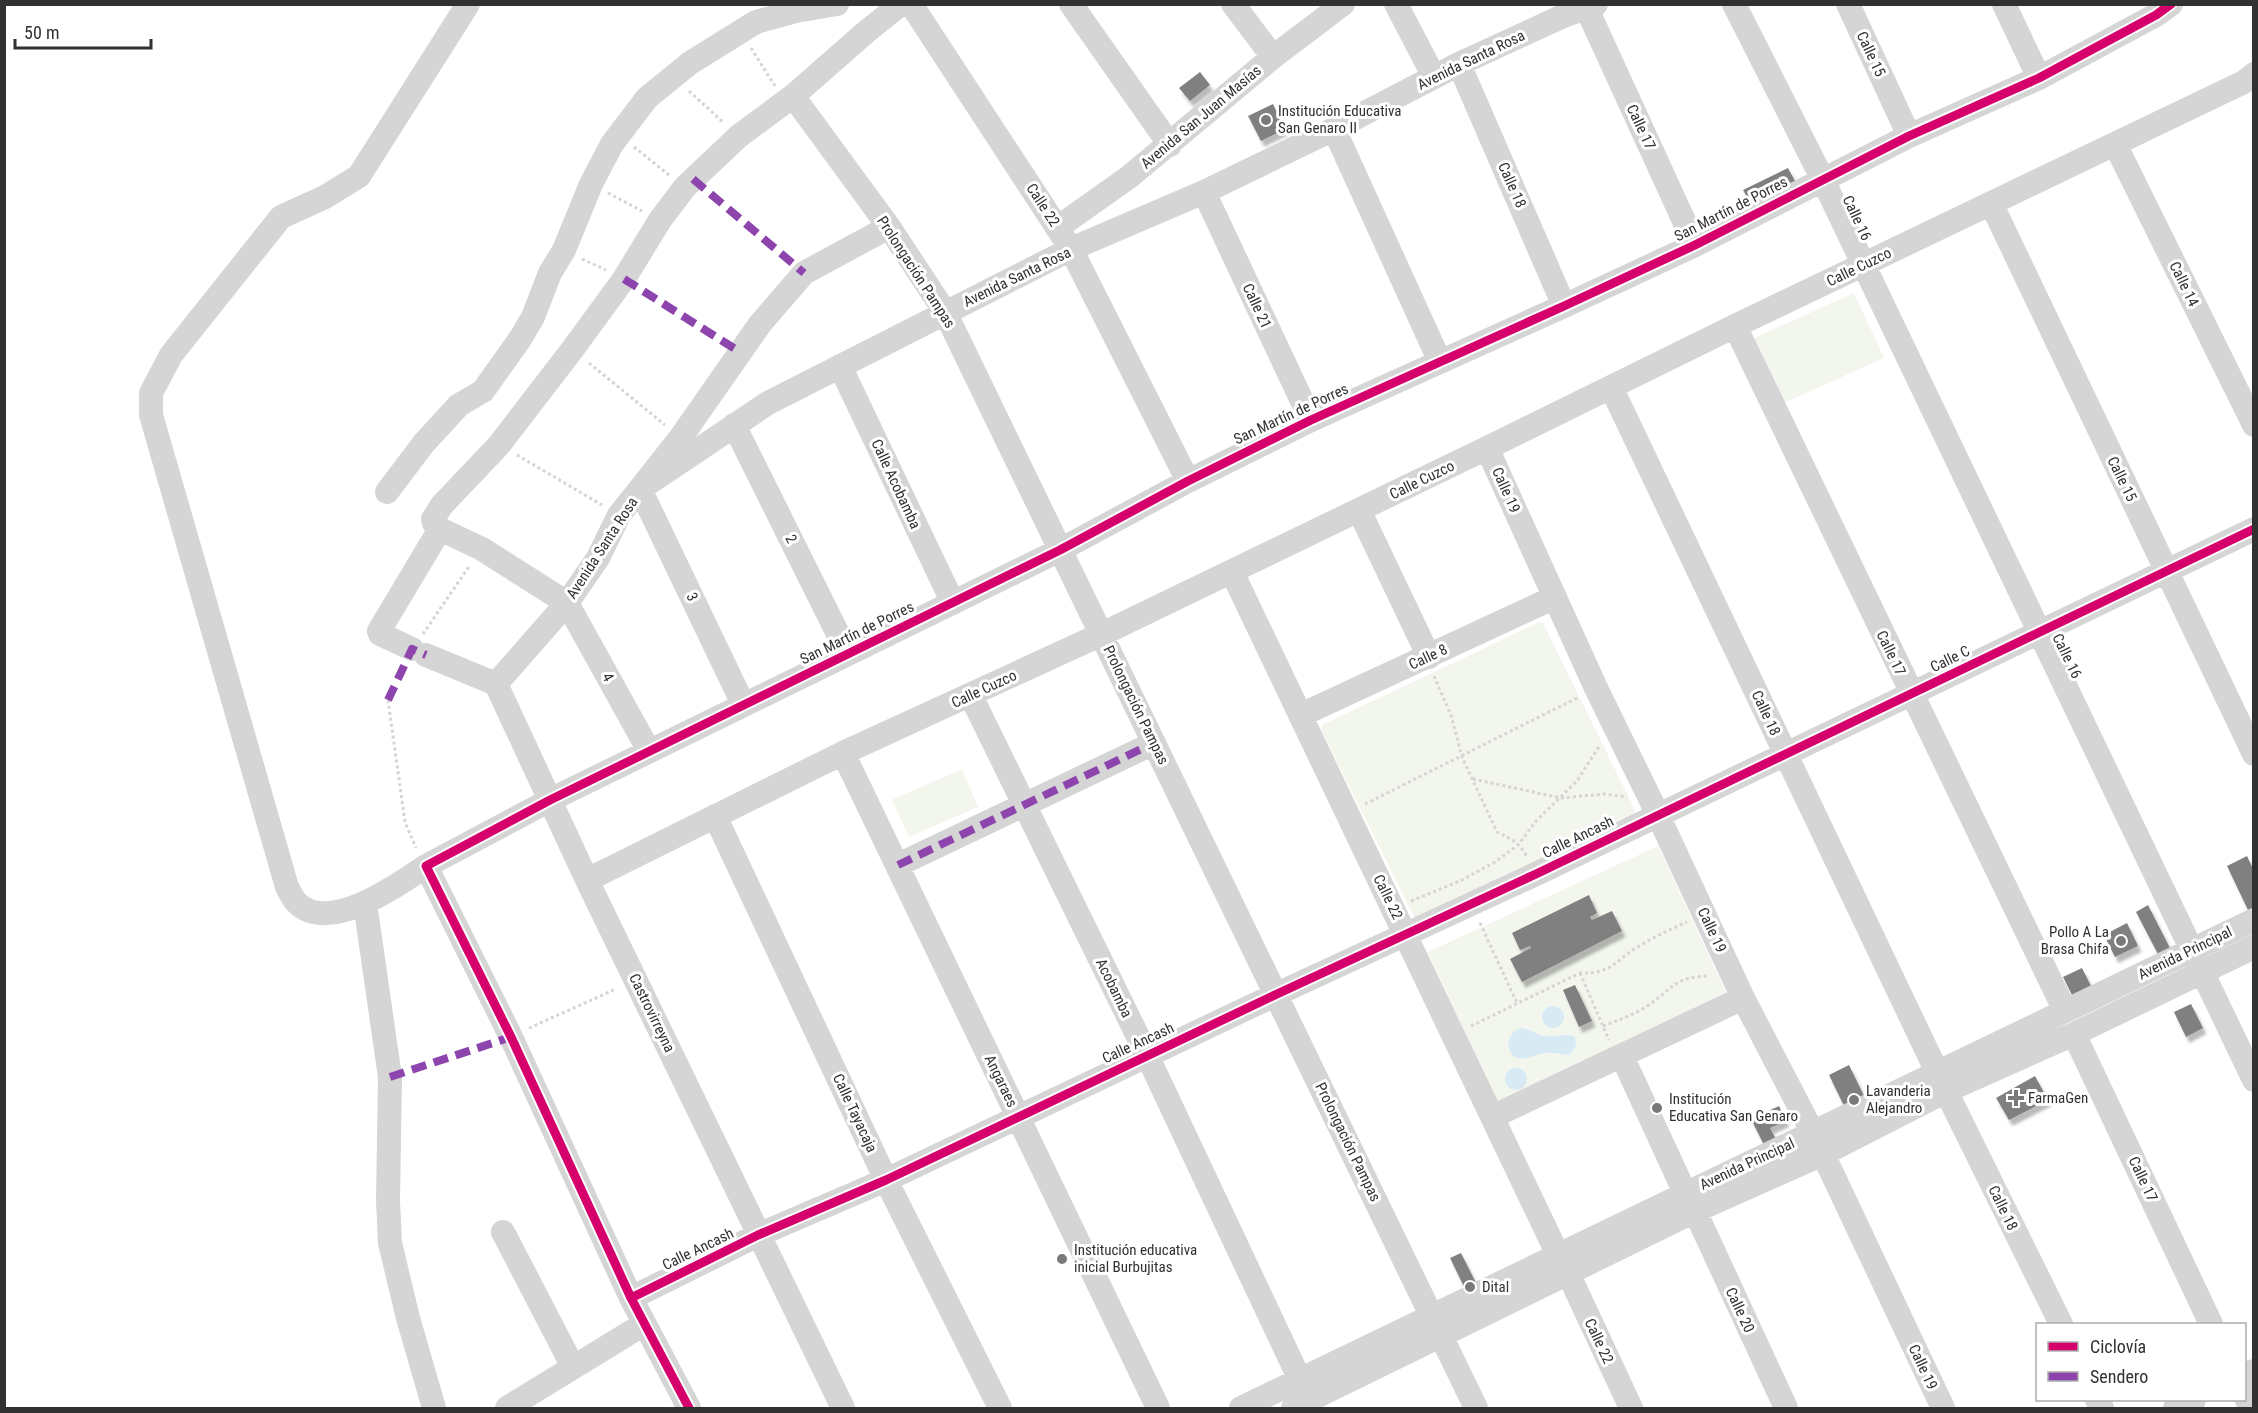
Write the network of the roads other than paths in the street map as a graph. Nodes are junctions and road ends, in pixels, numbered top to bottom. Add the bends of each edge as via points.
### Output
1 (468, 4) edge
2 (837, 4) edge
3 (1071, 4) edge
4 (1233, 4) edge
5 (1343, 4) edge
6 (1396, 4) edge
7 (1734, 4) edge
8 (1848, 4) edge
9 (2004, 4) edge
10 (895, 7) edge
11 (1592, 7) edge
12 (2159, 8) edge
13 (1558, 11) edge
14 (751, 19) edge
15 (1273, 57) junction
16 (1459, 64) junction
17 (1434, 77) junction
18 (2039, 78) junction
19 (2250, 86) edge
20 (789, 99) junction
21 (1334, 129) junction
22 (1909, 136) junction
23 (1170, 144) junction
24 (2115, 144) junction
25 (1822, 180) junction
26 (1204, 192) junction
27 (1990, 203) junction
28 (889, 227) junction
29 (1058, 228) junction
30 (1695, 245) junction
31 (1071, 249) junction
32 (1862, 265) junction
33 (1564, 306) junction
34 (945, 312) junction
35 (1735, 326) junction
36 (1440, 362) junction
37 (840, 366) junction
38 (1611, 387) junction
39 (1311, 420) junction
40 (734, 425) junction
41 (2253, 425) edge
42 (1487, 448) junction
43 (1188, 481) junction
44 (640, 489) junction
45 (387, 492) dead end
46 (1359, 510) junction
47 (440, 529) junction
48 (2253, 529) edge
49 (1060, 550) junction
50 (2167, 570) junction
51 (1232, 572) junction
52 (1555, 597) junction
53 (567, 603) junction
54 (953, 603) junction
55 (2039, 632) junction
56 (1102, 634) junction
57 (848, 654) junction
58 (1428, 658) junction
59 (496, 684) junction
60 (1911, 694) junction
61 (971, 696) junction
62 (743, 704) junction
63 (1301, 716) junction
64 (1154, 743) junction
65 (649, 751) junction
66 (843, 753) junction
67 (1785, 754) junction
68 (2253, 754) edge
69 (550, 800) junction
70 (1023, 805) junction
71 (1654, 807) junction
72 (715, 816) junction
73 (428, 865) junction
74 (898, 865) junction
75 (587, 880) junction
76 (365, 903) junction
77 (2253, 920) edge
78 (1407, 934) junction
79 (2253, 947) edge
80 (2192, 950) junction
81 (2202, 972) junction
82 (1739, 989) junction
83 (1277, 994) junction
84 (2065, 1011) junction
85 (2074, 1034) junction
86 (1147, 1055) junction
87 (1620, 1057) junction
88 (2253, 1080) edge
89 (1941, 1082) junction
90 (1018, 1116) junction
91 (1492, 1117) junction
92 (1818, 1144) junction
93 (886, 1180) junction
94 (1690, 1202) junction
95 (503, 1232) dead end
96 (758, 1235) junction
97 (1563, 1264) junction
98 (631, 1298) junction
99 (2061, 1323) edge
100 (2211, 1323) edge
101 (644, 1324) junction
102 (1437, 1326) junction
103 (573, 1368) junction
104 (1304, 1399) edge
105 (2192, 1401) edge
106 (434, 1408) edge
107 (507, 1408) edge
108 (689, 1408) edge
109 (843, 1408) edge
110 (1000, 1408) edge
111 (1158, 1408) edge
112 (1241, 1408) edge
113 (1476, 1408) edge
114 (1630, 1408) edge
115 (1786, 1408) edge
116 (1942, 1408) edge
117 (2175, 1408) edge

1 - 76 street, San Martín de Porres via 359,176 281,217 171,355 151,393 151,415 287,887 297,903 323,914
2 - 14 street
3 - 23 street
4 - 15 street
5 - 15 street, Avenida San Juan Masías
6 - 17 street
7 - 25 street, Calle 16
8 - 22 street, Calle 15
9 - 18 street
10 - 20 street
10 - 29 street, Calle 22
11 - 13 street, Avenida Santa Rosa
11 - 30 street, Calle 17
12 - 18 street, San Martín de Porres
13 - 16 street, Avenida Santa Rosa
14 - 45 street via 715,49 672,76 647,98 618,134 520,339 483,392 459,405
15 - 23 street, Avenida San Juan Masías
16 - 17 street, Avenida Santa Rosa
16 - 33 street, Calle 18
17 - 21 street, Avenida Santa Rosa
18 - 22 street, San Martín de Porres
19 - 24 street, Calle Cuzco
20 - 28 street, Prolongación Pampas
20 - 47 street via 739,136 685,187 572,350 499,445 442,504 433,519
21 - 26 street, Avenida Santa Rosa
21 - 36 street
22 - 25 street, San Martín de Porres
23 - 29 street, Avenida San Juan Masías
24 - 27 street, Calle Cuzco
24 - 41 street, Calle 14
25 - 30 street, San Martín de Porres
25 - 32 street, Calle 16
26 - 31 street, Avenida Santa Rosa
26 - 39 street, Calle 21
27 - 32 street, Calle Cuzco
27 - 50 street, Calle 15
28 - 34 street, Prolongación Pampas
28 - 44 street via 804,273 760,324
29 - 31 street, Calle 22
30 - 33 street, San Martín de Porres
31 - 34 street, Avenida Santa Rosa
31 - 43 street, Calle 22
32 - 35 street, Calle Cuzco
32 - 55 street, Calle 16
33 - 36 street, San Martín de Porres
34 - 37 street, Avenida Santa Rosa
34 - 49 street, Prolongación Pampas
35 - 38 street, Calle Cuzco
35 - 60 street, Calle 17
36 - 39 street, San Martín de Porres
37 - 40 street, Avenida Santa Rosa
37 - 54 street, Calle Acobamba
38 - 42 street, Calle Cuzco
38 - 67 street, Calle 18
39 - 43 street, San Martín de Porres
40 - 44 street, Avenida Santa Rosa
40 - 57 street, 2
42 - 46 street, Calle Cuzco
42 - 52 street, Calle 19
43 - 49 street, San Martín de Porres
44 - 53 street, Avenida Santa Rosa via 619,515 598,558
44 - 62 street, 3
46 - 51 street, Calle Cuzco
46 - 58 street
47 - 53 street via 482,549
47 - 59 street via 380,634
48 - 50 street, Calle C
49 - 54 street, San Martín de Porres
49 - 56 street, Prolongación Pampas
50 - 55 street, Calle C
50 - 68 street, Calle 15
51 - 56 street, Calle Cuzco
51 - 63 street, Calle 22
52 - 58 street, Calle 8
52 - 71 street, Calle 19
53 - 59 street, Avenida Santa Rosa
53 - 65 street, 4
54 - 57 street, San Martín de Porres
55 - 60 street, Calle C
55 - 80 street, Calle 16
56 - 61 street, Calle Cuzco
56 - 64 street, Prolongación Pampas
57 - 62 street, San Martín de Porres
58 - 63 street, Calle 8
59 - 69 street, Castrovirreyna
60 - 67 street, Calle C
60 - 84 street, Calle 17
61 - 66 street, Calle Cuzco
61 - 70 street, Acobamba
62 - 65 street, San Martín de Porres
63 - 78 street, Calle 22
64 - 70 street
64 - 83 street, Prolongación Pampas
65 - 69 street, San Martín de Porres
66 - 72 street, Calle Cuzco
66 - 74 street, Angaraes
67 - 71 street, Calle C
67 - 89 street, Calle 18
69 - 73 street, San Martín de Porres
69 - 75 street, Castrovirreyna
70 - 74 street
70 - 86 street, Acobamba
71 - 78 street, Calle Ancash via 1536,874
71 - 82 street, Calle 19
72 - 75 street, Calle Cuzco
72 - 93 street, Calle Tayacaja
73 - 76 street, San Martín de Porres
73 - 98 street
74 - 90 street, Angaraes
75 - 96 street, Castrovirreyna
76 - 106 street via 390,1077 390,1243
77 - 80 street, Avenida Principal
78 - 83 street, Calle Ancash
78 - 91 street, Calle 22
79 - 81 street, Avenida Principal
80 - 81 street, Calle 16
80 - 84 street, Avenida Principal
81 - 85 street, Avenida Principal
81 - 88 street, Calle 16
82 - 87 street
82 - 92 street, Calle 19
83 - 86 street, Calle Ancash
83 - 102 street, Prolongación Pampas
84 - 89 street, Avenida Principal
85 - 89 street, Avenida Principal
85 - 100 street, Calle 17
86 - 90 street, Calle Ancash
86 - 104 street, Acobamba
87 - 91 street
87 - 94 street, Calle 20
89 - 92 street, Avenida Principal
89 - 99 street, Calle 18
90 - 93 street, Calle Ancash
90 - 111 street, Angaraes
91 - 97 street, Calle 22
92 - 94 street, Avenida Principal
92 - 116 street, Calle 19
93 - 96 street, Calle Ancash
93 - 110 street, Calle Tayacaja
94 - 97 street, Avenida Principal
94 - 115 street, Calle 20
95 - 103 street
96 - 98 street, Calle Ancash
96 - 109 street, Castrovirreyna
97 - 102 street, Avenida Principal
97 - 114 street, Calle 22
98 - 101 street
101 - 103 street
101 - 108 street
102 - 104 street, Avenida Principal
102 - 113 street, Prolongación Pampas
103 - 107 street
104 - 112 street, Avenida Principal
105 - 117 street

